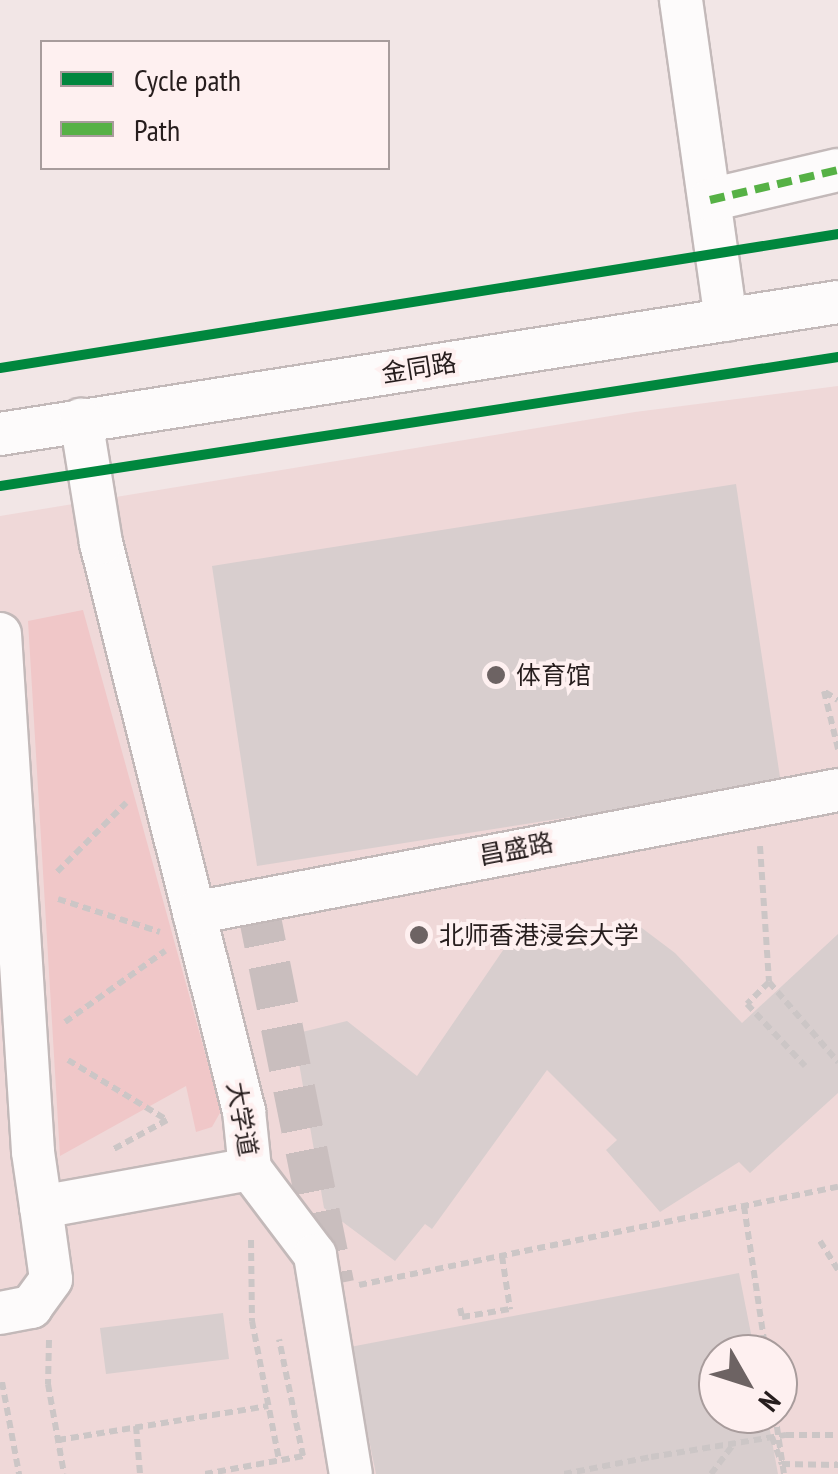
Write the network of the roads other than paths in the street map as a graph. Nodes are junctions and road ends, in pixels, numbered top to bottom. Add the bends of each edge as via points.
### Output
1 (680, 0) edge
2 (838, 170) edge
3 (710, 200) junction
4 (838, 302) edge
5 (726, 320) junction
6 (80, 420) junction
7 (0, 434) edge
8 (0, 634) edge
9 (838, 790) edge
10 (192, 929) junction
11 (250, 1169) junction
12 (41, 1207) junction
13 (0, 1314) edge
14 (351, 1474) edge

1 - 3 street
2 - 3 street
3 - 5 street
4 - 5 street, 金同路
5 - 6 street, 金同路
6 - 7 street, 金同路
6 - 10 street, 大学道 via 101,543
8 - 12 street via 27,893
9 - 10 street, 昌盛路
10 - 11 street, 大学道 via 244,1111
11 - 12 street, 大学道
11 - 14 street via 315,1254
12 - 13 street via 51,1279 31,1308

